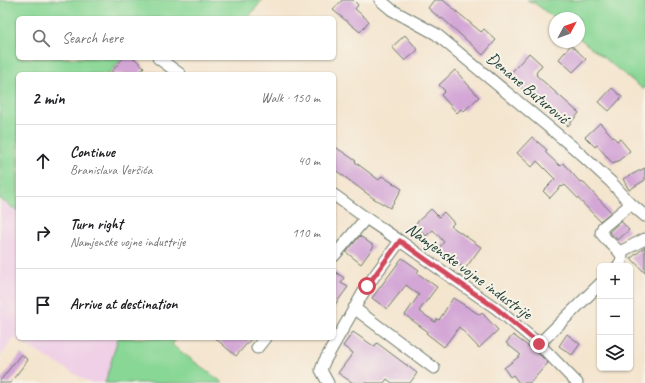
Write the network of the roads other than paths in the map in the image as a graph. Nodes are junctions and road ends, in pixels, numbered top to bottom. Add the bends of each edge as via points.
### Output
1 (380, 0) edge
2 (161, 60) edge
3 (177, 72) edge
4 (336, 196) edge
5 (631, 204) junction
6 (645, 216) edge
7 (366, 218) junction
8 (645, 240) edge
9 (400, 241) junction
10 (620, 252) junction
11 (336, 254) edge
12 (620, 263) edge
13 (597, 287) edge
14 (354, 308) junction
15 (263, 340) edge
16 (539, 344) junction
17 (256, 348) dead end
18 (434, 368) dead end
19 (328, 383) edge
20 (577, 383) edge

1 - 5 street, Đenane Buturović via 392,10 422,25 442,39 574,148
2 - 3 street
4 - 7 street, Namjenske vojne industrije
5 - 6 street, Đenane Buturović
5 - 10 street via 603,227 601,233
7 - 9 street, Namjenske vojne industrije
7 - 11 street
8 - 10 street
9 - 14 street
9 - 16 street, Namjenske vojne industrije via 497,309
10 - 12 street
13 - 16 street
14 - 18 street
14 - 19 street via 324,362 322,370
15 - 17 street
16 - 20 street, Namjenske vojne industrije

